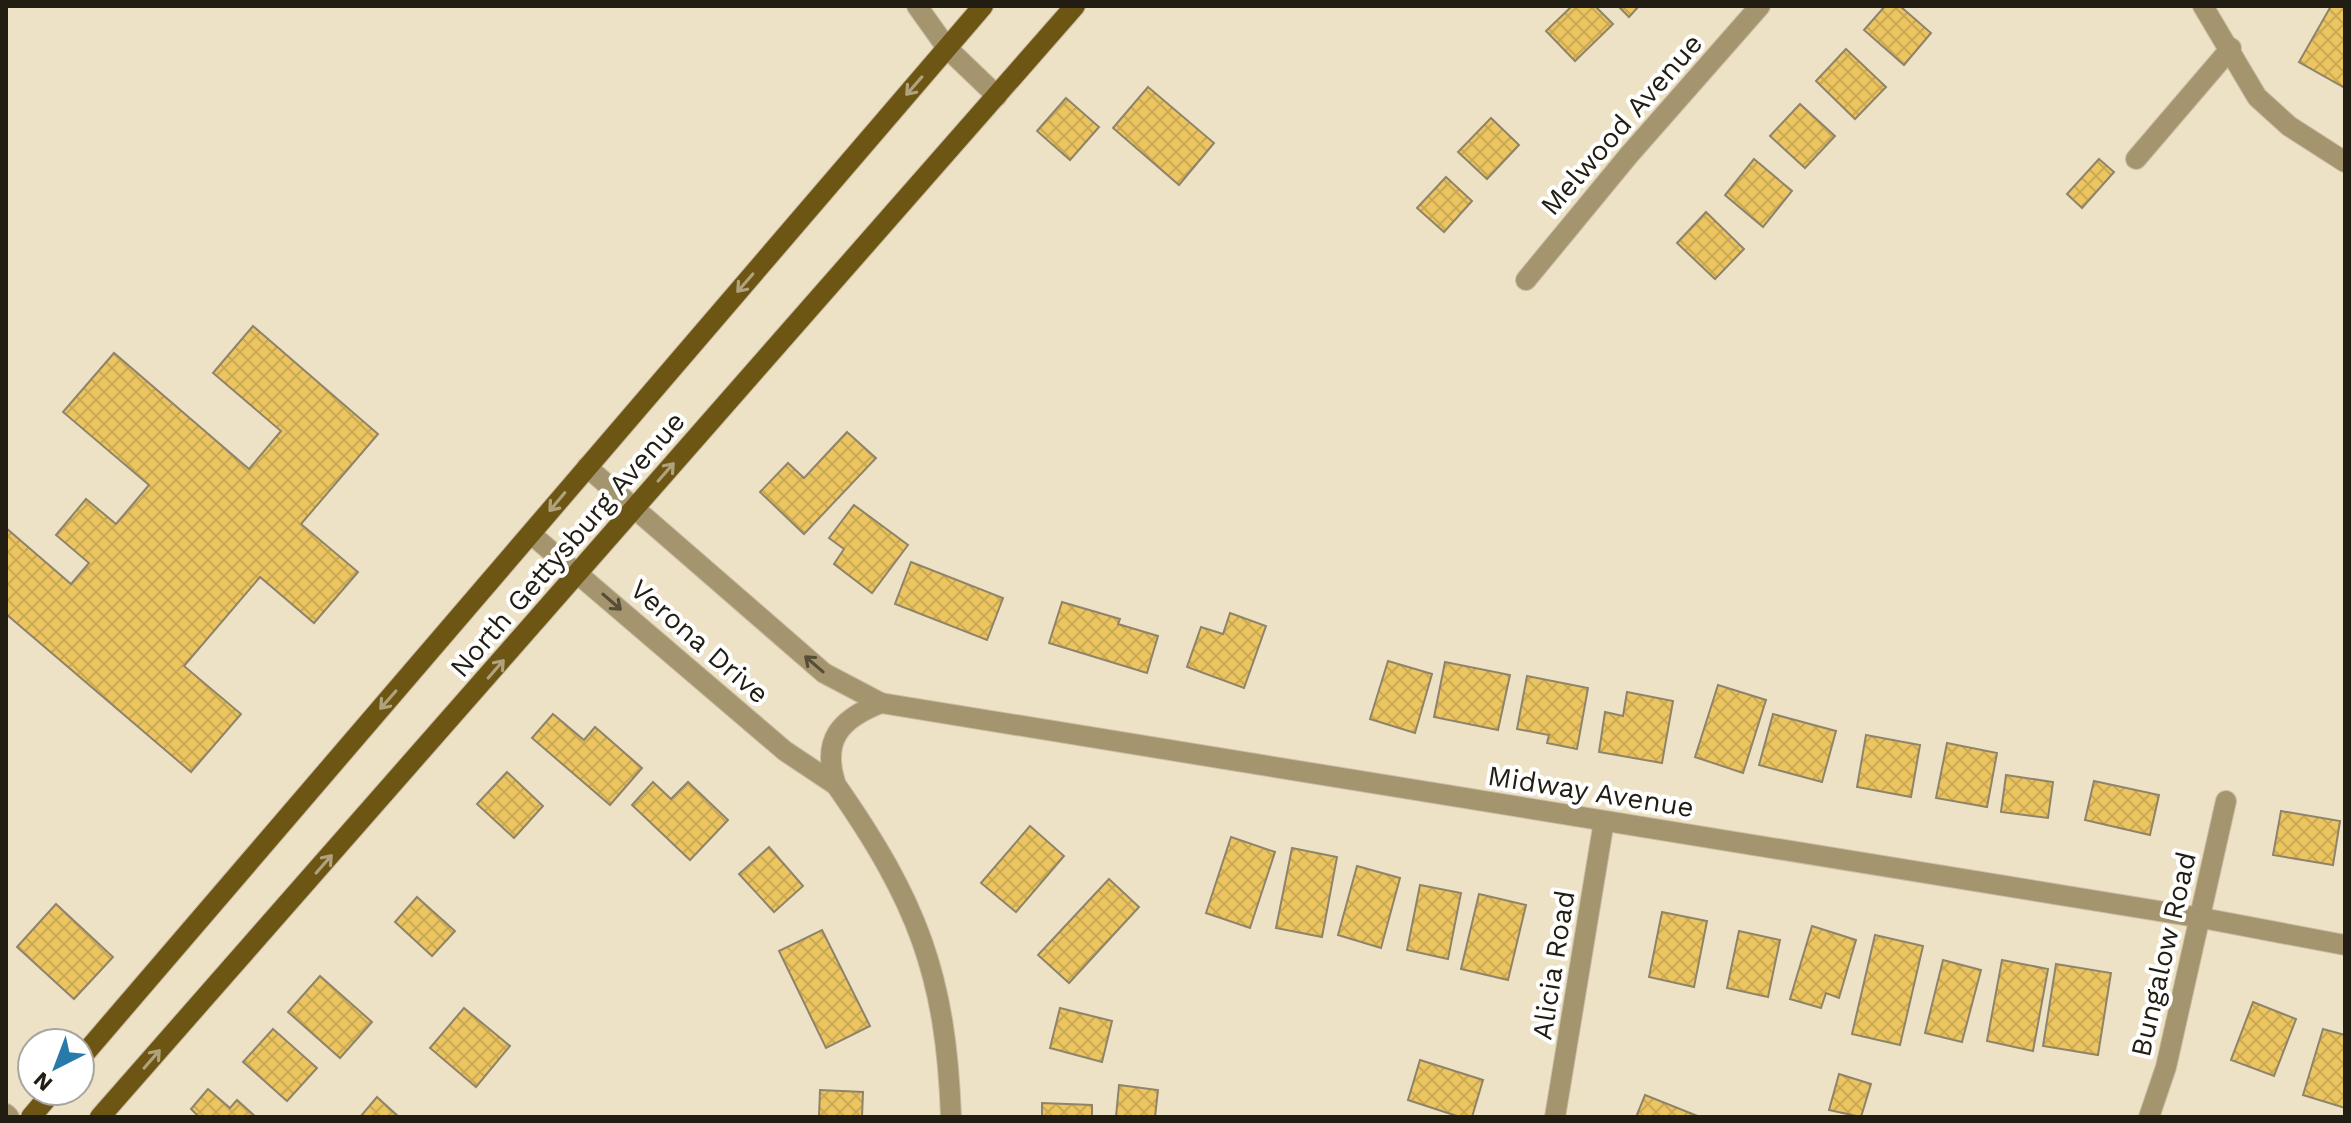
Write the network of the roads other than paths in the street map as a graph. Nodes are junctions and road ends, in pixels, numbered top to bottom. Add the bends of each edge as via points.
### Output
1 (917, 6) edge
2 (983, 6) edge
3 (1075, 6) edge
4 (1760, 6) edge
5 (2203, 6) edge
6 (947, 48) junction
7 (2231, 48) junction
8 (997, 96) junction
9 (2136, 159) dead end
10 (2345, 162) edge
11 (1526, 280) dead end
12 (587, 467) junction
13 (635, 508) junction
14 (531, 534) junction
15 (580, 574) junction
16 (881, 703) junction
17 (836, 785) junction
18 (2226, 801) dead end
19 (1604, 821) junction
20 (2202, 918) junction
21 (2345, 945) edge
22 (96, 1040) edge
23 (100, 1117) edge
24 (951, 1117) edge
25 (1555, 1117) edge
26 (2149, 1117) edge

1 - 6 street
2 - 6 main road, North Gettysburg Avenue
3 - 8 main road, North Gettysburg Avenue
4 - 11 street, Melwood Avenue
5 - 7 street
6 - 8 street
6 -> 12 main road, North Gettysburg Avenue
7 - 9 street
7 - 10 street via 2257,97 2289,126
13 -> 8 main road, North Gettysburg Avenue
12 - 13 street, Verona Drive
12 -> 14 main road, North Gettysburg Avenue
13 - 15 main road, North Gettysburg Avenue
16 -> 13 street, Verona Drive via 824,673
14 - 15 street, Verona Drive
14 -> 22 main road, North Gettysburg Avenue
15 -> 17 street, Verona Drive via 785,751
23 -> 15 main road, North Gettysburg Avenue
16 - 17 street, Verona Drive via 855,713 838,732 830,759
16 - 19 street, Midway Avenue
17 - 24 street, Verona Drive via 883,857 921,933 943,1009
18 - 20 street, Bungalow Road
19 - 20 street, Midway Avenue
19 - 25 street, Alicia Road
20 - 21 street, Midway Avenue
20 - 26 street, Bungalow Road

